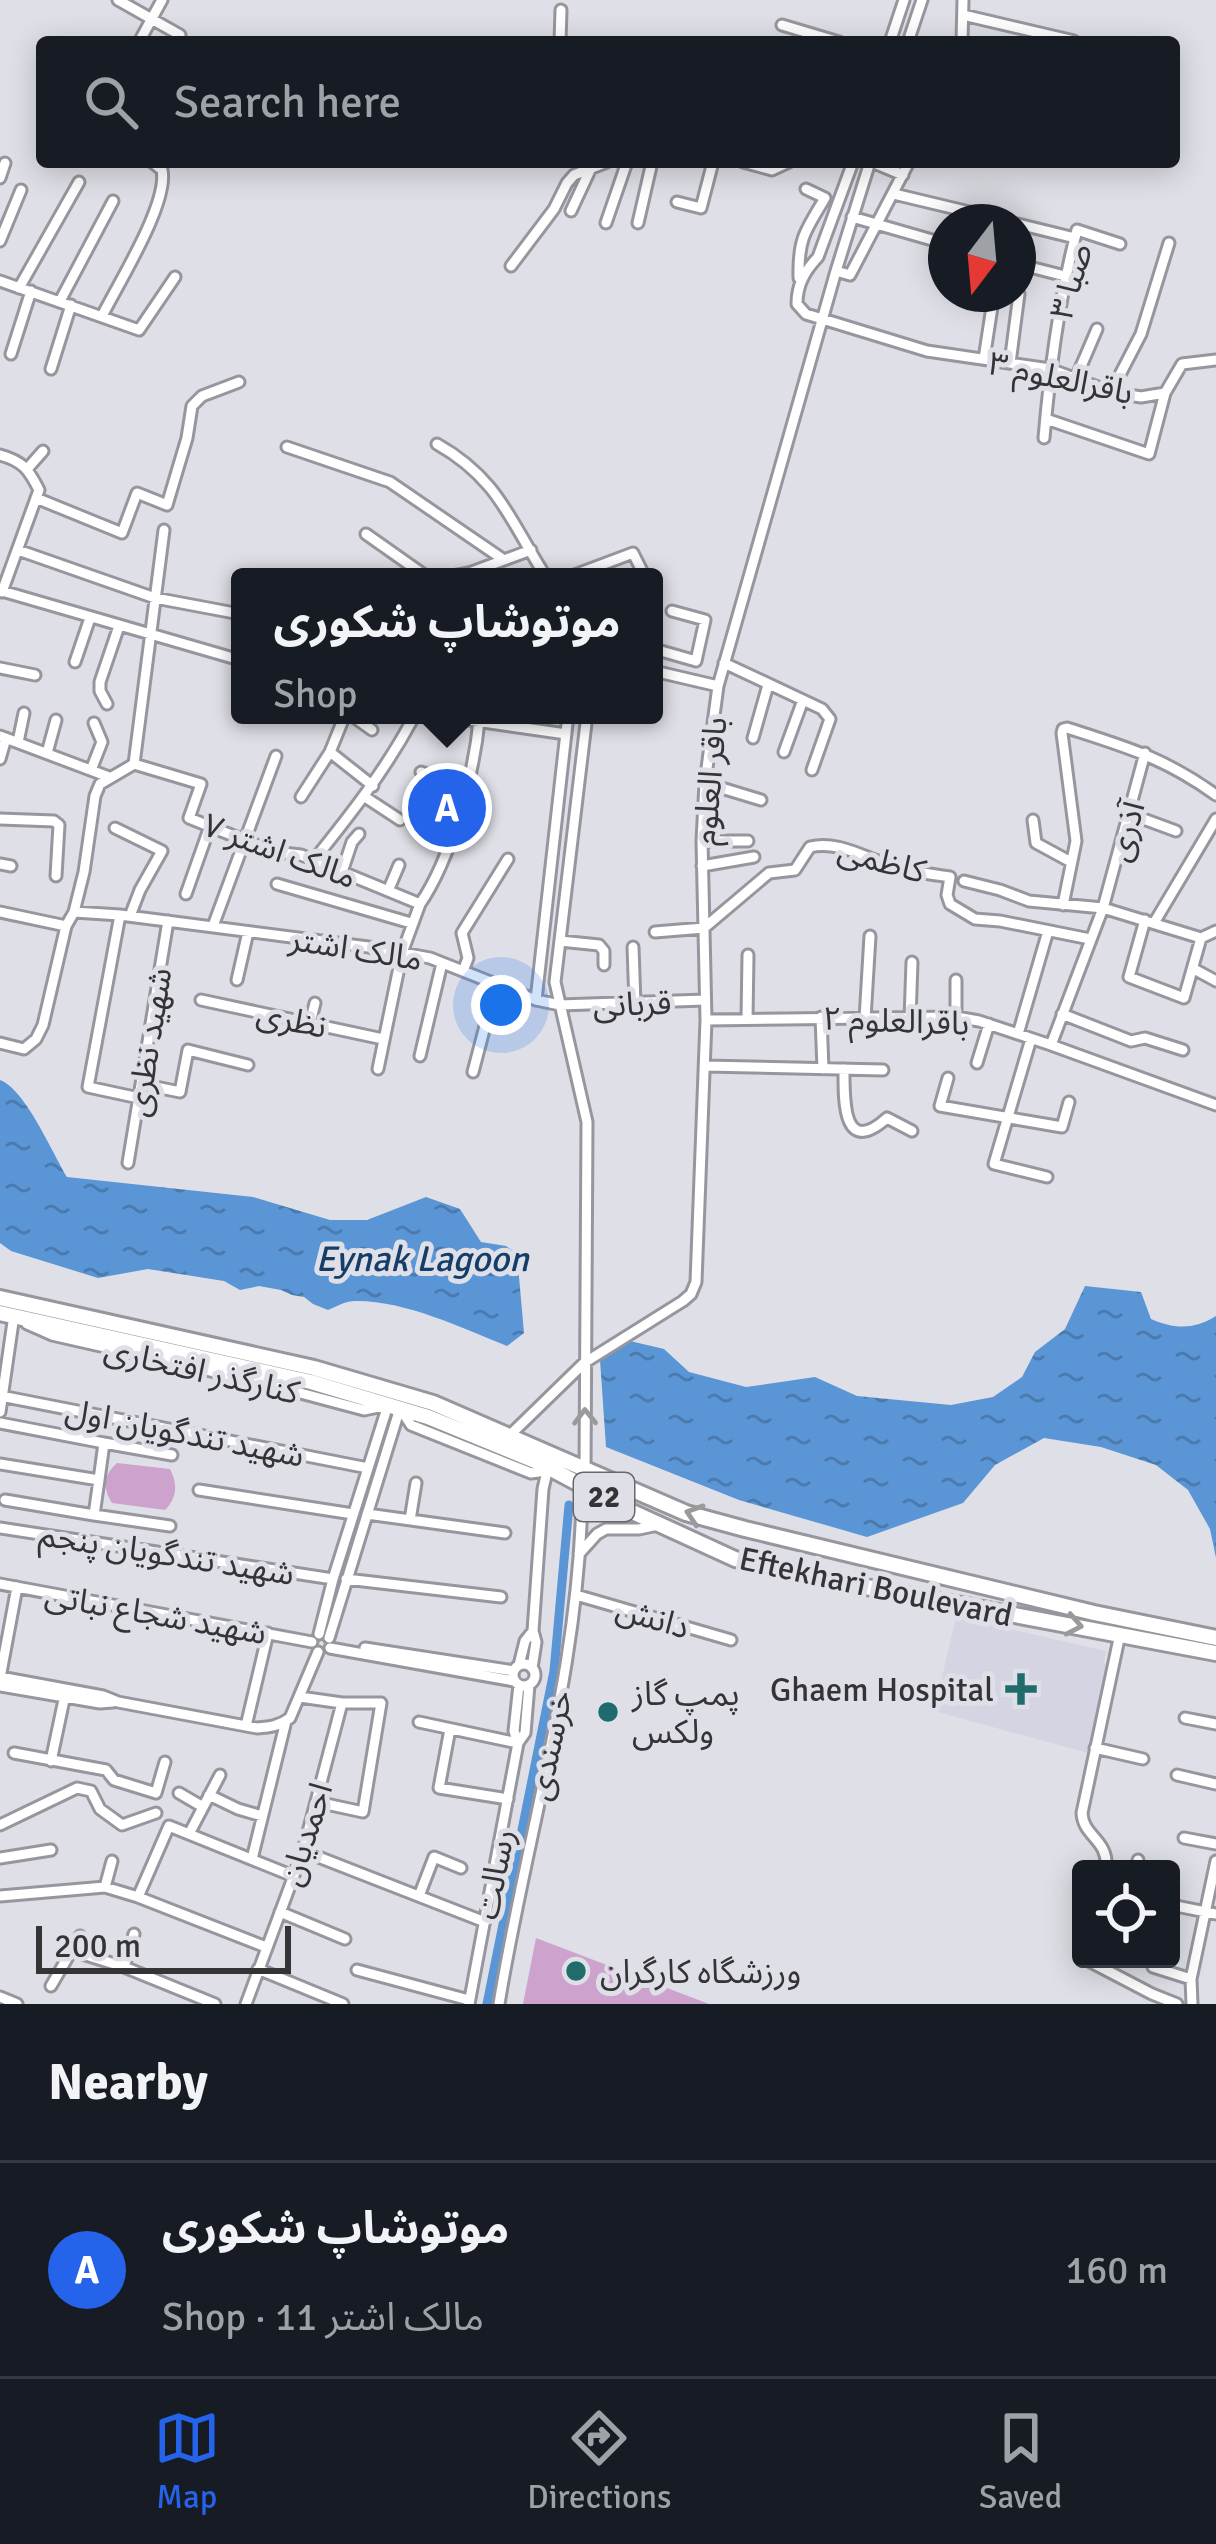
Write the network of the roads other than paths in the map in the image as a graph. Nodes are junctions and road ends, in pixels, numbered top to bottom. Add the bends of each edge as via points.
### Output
1 (118, 0) edge
2 (162, 0) edge
3 (904, 0) edge
4 (922, 0) edge
5 (963, 0) edge
6 (561, 10) dead end
7 (963, 15) junction
8 (152, 19) junction
9 (782, 25) dead end
10 (180, 35) dead end
11 (142, 36) edge
12 (560, 36) edge
13 (819, 36) edge
14 (892, 36) edge
15 (910, 36) edge
16 (962, 36) edge
17 (1056, 36) edge
18 (5, 163) dead end
19 (160, 168) edge
20 (591, 168) joint
21 (625, 168) edge
22 (651, 168) edge
23 (711, 168) edge
24 (851, 168) edge
25 (869, 168) edge
26 (886, 168) edge
27 (907, 168) edge
28 (903, 175) junction
29 (0, 178) edge
30 (79, 182) dead end
31 (806, 189) dead end
32 (21, 190) dead end
33 (894, 194) junction
34 (113, 200) dead end
35 (677, 202) dead end
36 (935, 204) edge
37 (571, 211) dead end
38 (853, 217) junction
39 (638, 223) dead end
40 (606, 224) dead end
41 (878, 226) junction
42 (1036, 228) edge
43 (1075, 238) junction
44 (928, 239) edge
45 (0, 241) edge
46 (1169, 243) dead end
47 (1120, 244) dead end
48 (511, 266) dead end
49 (1036, 269) edge
50 (836, 271) junction
51 (175, 277) dead end
52 (1065, 277) junction
53 (0, 281) edge
54 (799, 284) junction
55 (25, 290) junction
56 (66, 303) junction
57 (991, 312) edge
58 (1017, 312) edge
59 (102, 316) junction
60 (823, 318) junction
61 (1097, 329) dead end
62 (11, 354) dead end
63 (984, 359) junction
64 (1216, 360) edge
65 (1010, 363) junction
66 (51, 369) dead end
67 (1050, 369) junction
68 (1076, 378) junction
69 (239, 382) dead end
70 (1111, 392) junction
71 (1165, 393) junction
72 (1046, 419) junction
73 (1044, 438) dead end
74 (436, 444) dead end
75 (287, 447) dead end
76 (43, 451) dead end
77 (0, 455) edge
78 (28, 468) junction
79 (36, 498) junction
80 (164, 530) dead end
81 (366, 534) dead end
82 (18, 550) junction
83 (532, 550) junction
84 (505, 560) junction
85 (603, 564) junction
86 (414, 568) edge
87 (483, 568) edge
88 (541, 568) edge
89 (593, 568) edge
90 (604, 568) edge
91 (640, 568) edge
92 (1, 594) edge
93 (155, 598) junction
94 (672, 610) dead end
95 (231, 612) edge
96 (90, 618) junction
97 (119, 626) junction
98 (152, 635) junction
99 (663, 652) edge
100 (231, 657) edge
101 (75, 662) dead end
102 (724, 663) junction
103 (0, 668) edge
104 (663, 673) edge
105 (35, 675) dead end
106 (768, 685) junction
107 (718, 686) junction
108 (803, 700) junction
109 (106, 704) dead end
110 (23, 712) dead end
111 (56, 720) dead end
112 (94, 723) dead end
113 (344, 724) edge
114 (362, 724) edge
115 (410, 724) edge
116 (479, 724) edge
117 (499, 724) edge
118 (567, 724) edge
119 (586, 724) edge
120 (372, 730) dead end
121 (566, 734) junction
122 (3, 737) edge
123 (753, 738) dead end
124 (18, 742) junction
125 (330, 752) junction
126 (784, 752) dead end
127 (47, 753) junction
128 (1145, 753) junction
129 (276, 756) dead end
130 (0, 759) edge
131 (134, 764) junction
132 (91, 770) junction
133 (812, 770) dead end
134 (421, 772) dead end
135 (110, 777) junction
136 (705, 783) junction
137 (373, 786) junction
138 (560, 786) junction
139 (466, 789) junction
140 (579, 790) junction
141 (1216, 795) edge
142 (364, 796) junction
143 (301, 797) dead end
144 (761, 800) dead end
145 (419, 812) dead end
146 (1130, 814) junction
147 (0, 819) edge
148 (1216, 819) edge
149 (400, 820) dead end
150 (1033, 820) dead end
151 (210, 826) junction
152 (454, 827) junction
153 (115, 828) dead end
154 (1176, 830) dead end
155 (359, 834) dead end
156 (244, 840) junction
157 (702, 841) junction
158 (748, 841) dead end
159 (754, 857) dead end
160 (314, 860) junction
161 (508, 860) dead end
162 (1071, 862) junction
163 (399, 865) dead end
164 (702, 866) junction
165 (342, 872) junction
166 (56, 876) dead end
167 (964, 881) dead end
168 (277, 884) dead end
169 (388, 891) junction
170 (186, 894) dead end
171 (420, 904) junction
172 (1063, 905) junction
173 (1103, 908) junction
174 (0, 912) edge
175 (74, 912) junction
176 (125, 915) junction
177 (168, 921) junction
178 (1150, 921) junction
179 (411, 923) junction
180 (66, 926) junction
181 (213, 926) junction
182 (704, 928) junction
183 (1048, 931) junction
184 (248, 932) junction
185 (655, 932) dead end
186 (1216, 932) edge
187 (870, 936) dead end
188 (1201, 938) junction
189 (1090, 939) junction
190 (560, 940) junction
191 (633, 947) dead end
192 (402, 952) junction
193 (748, 955) dead end
194 (912, 962) dead end
195 (442, 963) junction
196 (604, 965) dead end
197 (1193, 969) junction
198 (463, 971) junction
199 (237, 980) dead end
200 (956, 980) dead end
201 (1216, 981) edge
202 (496, 984) junction
203 (201, 1000) dead end
204 (536, 1000) junction
205 (705, 1000) junction
206 (315, 1003) dead end
207 (635, 1004) junction
208 (560, 1005) junction
209 (1062, 1014) junction
210 (821, 1017) junction
211 (956, 1017) junction
212 (747, 1019) junction
213 (865, 1019) junction
214 (910, 1019) junction
215 (706, 1020) junction
216 (310, 1023) junction
217 (989, 1024) junction
218 (1018, 1034) junction
219 (383, 1039) junction
220 (1031, 1039) junction
221 (0, 1042) edge
222 (1051, 1045) junction
223 (1183, 1049) dead end
224 (420, 1056) dead end
225 (976, 1064) dead end
226 (248, 1065) dead end
227 (704, 1066) junction
228 (378, 1069) dead end
229 (823, 1070) junction
230 (844, 1070) junction
231 (883, 1070) dead end
232 (473, 1072) dead end
233 (948, 1078) dead end
234 (141, 1084) junction
235 (139, 1098) junction
236 (1069, 1102) dead end
237 (1216, 1106) edge
238 (1007, 1119) junction
239 (912, 1132) dead end
240 (128, 1163) dead end
241 (1047, 1177) dead end
242 (0, 1298) edge
243 (11, 1315) edge
244 (584, 1363) junction
245 (1, 1396) edge
246 (394, 1406) junction
247 (0, 1412) edge
248 (0, 1423) edge
249 (385, 1434) junction
250 (510, 1435) junction
251 (104, 1443) junction
252 (172, 1455) dead end
253 (0, 1464) edge
254 (548, 1467) junction
255 (368, 1468) junction
256 (584, 1478) junction
257 (99, 1480) junction
258 (416, 1483) dead end
259 (199, 1490) dead end
260 (5, 1500) dead end
261 (353, 1514) junction
262 (367, 1514) junction
263 (94, 1515) junction
264 (410, 1520) junction
265 (658, 1525) junction
266 (170, 1526) dead end
267 (0, 1528) edge
268 (745, 1529) junction
269 (505, 1533) dead end
270 (798, 1544) junction
271 (579, 1554) junction
272 (735, 1559) junction
273 (792, 1573) junction
274 (333, 1579) junction
275 (346, 1579) junction
276 (0, 1584) edge
277 (17, 1587) junction
278 (575, 1595) junction
279 (501, 1597) dead end
280 (268, 1633) junction
281 (1120, 1634) junction
282 (324, 1638) junction
283 (1216, 1638) edge
284 (731, 1640) dead end
285 (1216, 1653) edge
286 (521, 1676) junction
287 (0, 1680) edge
288 (65, 1693) junction
289 (299, 1697) junction
290 (342, 1703) junction
291 (1185, 1718) dead end
292 (286, 1721) junction
293 (418, 1722) dead end
294 (1216, 1724) edge
295 (246, 1726) junction
296 (450, 1729) junction
297 (518, 1743) junction
298 (1095, 1748) junction
299 (14, 1753) dead end
300 (1143, 1760) dead end
301 (51, 1761) junction
302 (165, 1762) dead end
303 (106, 1770) junction
304 (220, 1775) dead end
305 (1177, 1775) dead end
306 (1216, 1784) edge
307 (91, 1791) junction
308 (179, 1793) dead end
309 (209, 1795) junction
310 (508, 1799) junction
311 (317, 1802) junction
312 (203, 1807) junction
313 (156, 1814) dead end
314 (262, 1816) junction
315 (0, 1826) edge
316 (189, 1834) junction
317 (1184, 1838) dead end
318 (1216, 1844) edge
319 (51, 1850) dead end
320 (303, 1851) junction
321 (0, 1858) edge
322 (252, 1859) junction
323 (1106, 1860) edge
324 (112, 1861) dead end
325 (1216, 1861) edge
326 (461, 1868) dead end
327 (293, 1876) junction
328 (105, 1887) junction
329 (0, 1895) edge
330 (138, 1897) junction
331 (419, 1897) junction
332 (1180, 1907) edge
333 (280, 1912) junction
334 (1210, 1913) edge
335 (485, 1922) junction
336 (134, 1934) dead end
337 (80, 1936) dead end
338 (345, 1939) dead end
339 (266, 1947) junction
340 (73, 1951) junction
341 (124, 1967) junction
342 (1102, 1968) edge
343 (1120, 1968) edge
344 (1156, 1968) edge
345 (258, 1970) junction
346 (357, 1970) dead end
347 (1118, 1976) junction
348 (1191, 1979) junction
349 (52, 1986) dead end
350 (2, 2000) edge
351 (209, 2002) edge
352 (469, 2002) edge
353 (17, 2004) edge
354 (246, 2004) edge
355 (344, 2004) edge
356 (499, 2004) edge
357 (1176, 2004) edge
358 (1192, 2004) edge

1 - 8 street
2 - 8 street
3 - 14 street
4 - 15 street
5 - 7 street
6 - 12 street
7 - 16 street
7 - 17 street
8 - 10 street
8 - 11 street
9 - 13 street
18 - 29 street
19 - 59 street via 154,216
20 - 37 street
20 - 48 street via 567,183
21 - 40 street
22 - 39 street
23 - 35 street via 701,208
24 - 54 street via 818,257
25 - 38 street, باقر العلوم
26 - 28 street
27 - 28 street
28 - 33 street
30 - 55 street
31 - 54 street via 825,198 802,237
32 - 45 street
33 - 36 street
33 - 41 street
34 - 56 street
38 - 41 street
38 - 50 street, باقر العلوم
41 - 44 street
41 - 50 street via 850,274
42 - 43 street
43 - 47 street, صبا ۳ via 1077,230
43 - 52 street, صبا ۳
46 - 70 street via 1142,334
49 - 52 street
50 - 60 street, باقر العلوم
51 - 59 street via 139,330
52 - 67 street, صبا ۳
53 - 55 street
54 - 60 street via 800,310
55 - 56 street
55 - 62 street
56 - 59 street
56 - 66 street
57 - 63 street
58 - 65 street
60 - 63 street, باقرالعلوم ۳ via 927,351
60 - 102 street, باقر العلوم
61 - 68 street
63 - 65 street, باقرالعلوم ۳
64 - 71 street, باقرالعلوم ۳ via 1182,364
65 - 67 street, باقرالعلوم ۳
67 - 68 street, باقرالعلوم ۳
67 - 72 street, صبا ۳
68 - 70 street, باقرالعلوم ۳
69 - 79 street via 192,406 167,505 137,493 122,532
70 - 71 street, باقرالعلوم ۳
71 - 72 street via 1149,454
72 - 73 street, صبا ۳
74 - 83 street via 476,472
75 - 84 street via 390,482
76 - 78 street
77 - 78 street
78 - 79 street
79 - 82 street
80 - 93 street
81 - 86 street
82 - 92 street
82 - 93 street
83 - 84 street
83 - 88 street
84 - 87 street
85 - 89 street
85 - 90 street
85 - 91 street via 633,553
92 - 96 street
93 - 95 street
93 - 98 street
94 - 99 street via 705,620 696,661
96 - 97 street
96 - 101 street
97 - 98 street
97 - 109 street via 100,682
98 - 100 street
98 - 131 street
102 - 106 street
102 - 107 street, باقر العلوم
103 - 105 street
104 - 107 street
106 - 108 street
106 - 123 street
107 - 136 street, باقر العلوم
108 - 126 street
108 - 133 street via 830,718
110 - 124 street
111 - 127 street
112 - 132 street via 102,742
113 - 125 street
114 - 120 street
115 - 137 street
116 - 139 street
117 - 121 street
118 - 121 street
119 - 140 street
121 - 138 street
122 - 124 street
122 - 130 street
124 - 127 street
125 - 137 street
125 - 143 street
127 - 132 street
128 - 141 street
128 - 146 street, آذری
128 - 162 street via 1067,728 1062,733 1076,841
129 - 156 street
131 - 135 street
131 - 151 street, مالک اشتر ۷ via 201,784 189,818
132 - 135 street
134 - 139 street
135 - 175 street via 94,796
136 - 144 street
136 - 157 street, باقر العلوم
137 - 142 street
138 - 140 street
138 - 204 street
139 - 152 street
140 - 190 street
142 - 149 street
142 - 160 street
145 - 152 street
146 - 154 street
146 - 173 street, آذری
147 - 166 street via 59,825
148 - 178 street
150 - 162 street via 1036,843
151 - 156 street, مالک اشتر ۷
151 - 170 street
152 - 171 street
153 - 176 street via 162,851
155 - 165 street
156 - 160 street, مالک اشتر ۷
156 - 181 street
157 - 158 street
157 - 164 street, باقر العلوم
159 - 164 street
160 - 165 street, مالک اشتر ۷
161 - 198 street via 462,933
162 - 172 street
163 - 169 street
164 - 182 street, باقر العلوم
165 - 169 street, مالک اشتر ۷
167 - 172 street
168 - 179 street
169 - 171 street, مالک اشتر ۷
171 - 179 street
172 - 173 street
173 - 178 street
173 - 189 street, آذری
174 - 180 street
175 - 176 street, مالک اشتر
175 - 180 street
176 - 177 street, مالک اشتر
176 - 235 street via 88,1088
177 - 181 street, مالک اشتر
177 - 234 street, شهید نظری
178 - 188 street
178 - 197 street via 1129,977 1184,998
179 - 192 street
180 - 221 street via 36,1039 25,1048
181 - 184 street, مالک اشتر
182 - 183 street, کاظمی via 769,873 795,870 819,844 950,877 947,895 957,910
182 - 185 street
182 - 205 street, باقر العلوم
183 - 189 street
183 - 218 street
184 - 192 street, مالک اشتر
184 - 199 street
186 - 188 street
187 - 213 street
188 - 197 street
189 - 209 street, آذری
190 - 196 street via 599,945
190 - 208 street
191 - 207 street
192 - 195 street, مالک اشتر
192 - 219 street
193 - 212 street
194 - 214 street
195 - 198 street, مالک اشتر
195 - 224 street
197 - 201 street
198 - 202 street, مالک اشتر
200 - 211 street
202 - 204 street, مالک اشتر
202 - 232 street
203 - 216 street, نظری
204 - 208 street, مالک اشتر
205 - 207 street, قربانی
205 - 215 street, باقر العلوم
206 - 216 street
207 - 208 street, قربانی
208 - 244 street via 587,1122
209 - 222 street, آذری
209 - 223 street via 1131,1041
210 - 212 street, باقرالعلوم ۲
210 - 213 street, باقرالعلوم ۲
210 - 229 street
211 - 214 street, باقرالعلوم ۲
211 - 217 street, باقرالعلوم ۲
212 - 215 street, باقرالعلوم ۲
213 - 214 street, باقرالعلوم ۲
215 - 227 street, باقر العلوم
216 - 219 street, نظری
217 - 218 street, باقرالعلوم ۲
217 - 225 street
218 - 220 street, باقرالعلوم ۲
219 - 228 street
220 - 222 street, باقرالعلوم ۲
220 - 238 street
222 - 237 street, باقرالعلوم ۲
226 - 234 street via 188,1050 180,1092
227 - 229 street
227 - 244 street, باقر العلوم via 696,1282 691,1294
229 - 230 street
230 - 231 street
230 - 239 street via 850,1124 870,1130 887,1118
233 - 238 street via 940,1106
234 - 235 street, شهید نظری
235 - 240 street, شهید نظری
236 - 238 street via 1062,1127
238 - 241 street via 994,1164
242 - 250 highway, Eftekhari Boulevard / 22 via 314,1368
243 - 245 street
243 - 246 highway, Eftekhari Boulevard / 22
244 - 250 street, باقر العلوم
256 -> 244 street
245 - 247 street
245 - 255 street, شهید تندگویان اول
246 - 249 street
246 - 254 highway, Eftekhari Boulevard / 22
248 - 251 street
249 - 255 street
249 - 262 street
250 - 256 highway, Eftekhari Boulevard / 22
251 - 252 street
251 - 257 street
253 - 257 street
254 - 256 highway, Eftekhari Boulevard / 22
254 - 286 street, رسالت via 533,1630
255 - 261 street
256 - 265 highway, Eftekhari Boulevard / 22
268 -> 256 highway, Eftekhari Boulevard / 22
256 - 271 street, خرسندی
257 - 263 street
258 - 264 street
259 - 261 street
260 - 263 street
261 - 274 street
262 - 264 street
262 - 275 street
263 - 266 street
264 - 269 street
265 - 271 street via 605,1529
265 - 272 highway, Eftekhari Boulevard / 22
267 - 274 street, شهید تندگویان پنجم
268 - 270 highway, Eftekhari Boulevard / 22
268 - 272 highway via 748,1550
270 - 273 highway via 782,1558
270 - 283 highway, Eftekhari Boulevard / 22
271 - 278 street, خرسندی
272 - 273 highway, Eftekhari Boulevard / 22
273 -> 281 highway, Eftekhari Boulevard / 22
274 - 282 street
275 - 279 street
275 - 282 street
276 - 277 street, شهید شجاع نباتی
277 - 280 street, شهید شجاع نباتی
277 - 287 street
278 - 284 street, دانش
278 - 356 street, خرسندی
280 - 282 street, شهید شجاع نباتی
280 - 295 street
281 - 285 highway, Eftekhari Boulevard / 22
281 - 298 street
282 - 286 street, شهید شجاع نباتی
282 - 289 street
286 - 297 street, رسالت via 525,1732
287 - 288 street
288 - 295 street
288 - 301 street
289 - 290 street
289 - 292 street
290 - 311 street, احمدیان
290 - 311 street via 381,1703 362,1812
291 - 294 street
292 - 295 street
292 - 314 street
293 - 296 street
296 - 297 street
296 - 310 street via 440,1788
297 - 310 street, رسالت
298 - 300 street
298 - 323 street via 1082,1821
299 - 301 street
301 - 303 street
302 - 303 street via 156,1793
303 - 307 street
304 - 309 street
305 - 306 street
307 - 313 street via 122,1825
307 - 315 street via 77,1788
308 - 312 street
309 - 312 street
309 - 314 street
310 - 335 street, رسالت
311 - 320 street, احمدیان
312 - 316 street
314 - 322 street
316 - 322 street
316 - 330 street via 168,1826
317 - 318 street
319 - 321 street
320 - 327 street, احمدیان
320 - 331 street
322 - 327 street
324 - 328 street
325 - 334 street
326 - 331 street via 434,1857
327 - 333 street, احمدیان
328 - 329 street
328 - 330 street
330 - 339 street
331 - 335 street
332 - 334 street
333 - 338 street
333 - 339 street, احمدیان
334 - 348 street
335 - 352 street, رسالت
336 - 341 street
337 - 340 street
339 - 345 street, احمدیان
340 - 341 street
340 - 349 street
341 - 351 street
342 - 347 street
343 - 347 street
344 - 348 street
345 - 354 street, احمدیان
345 - 355 street
346 - 352 street
347 - 357 street
348 - 358 street
350 - 353 street

